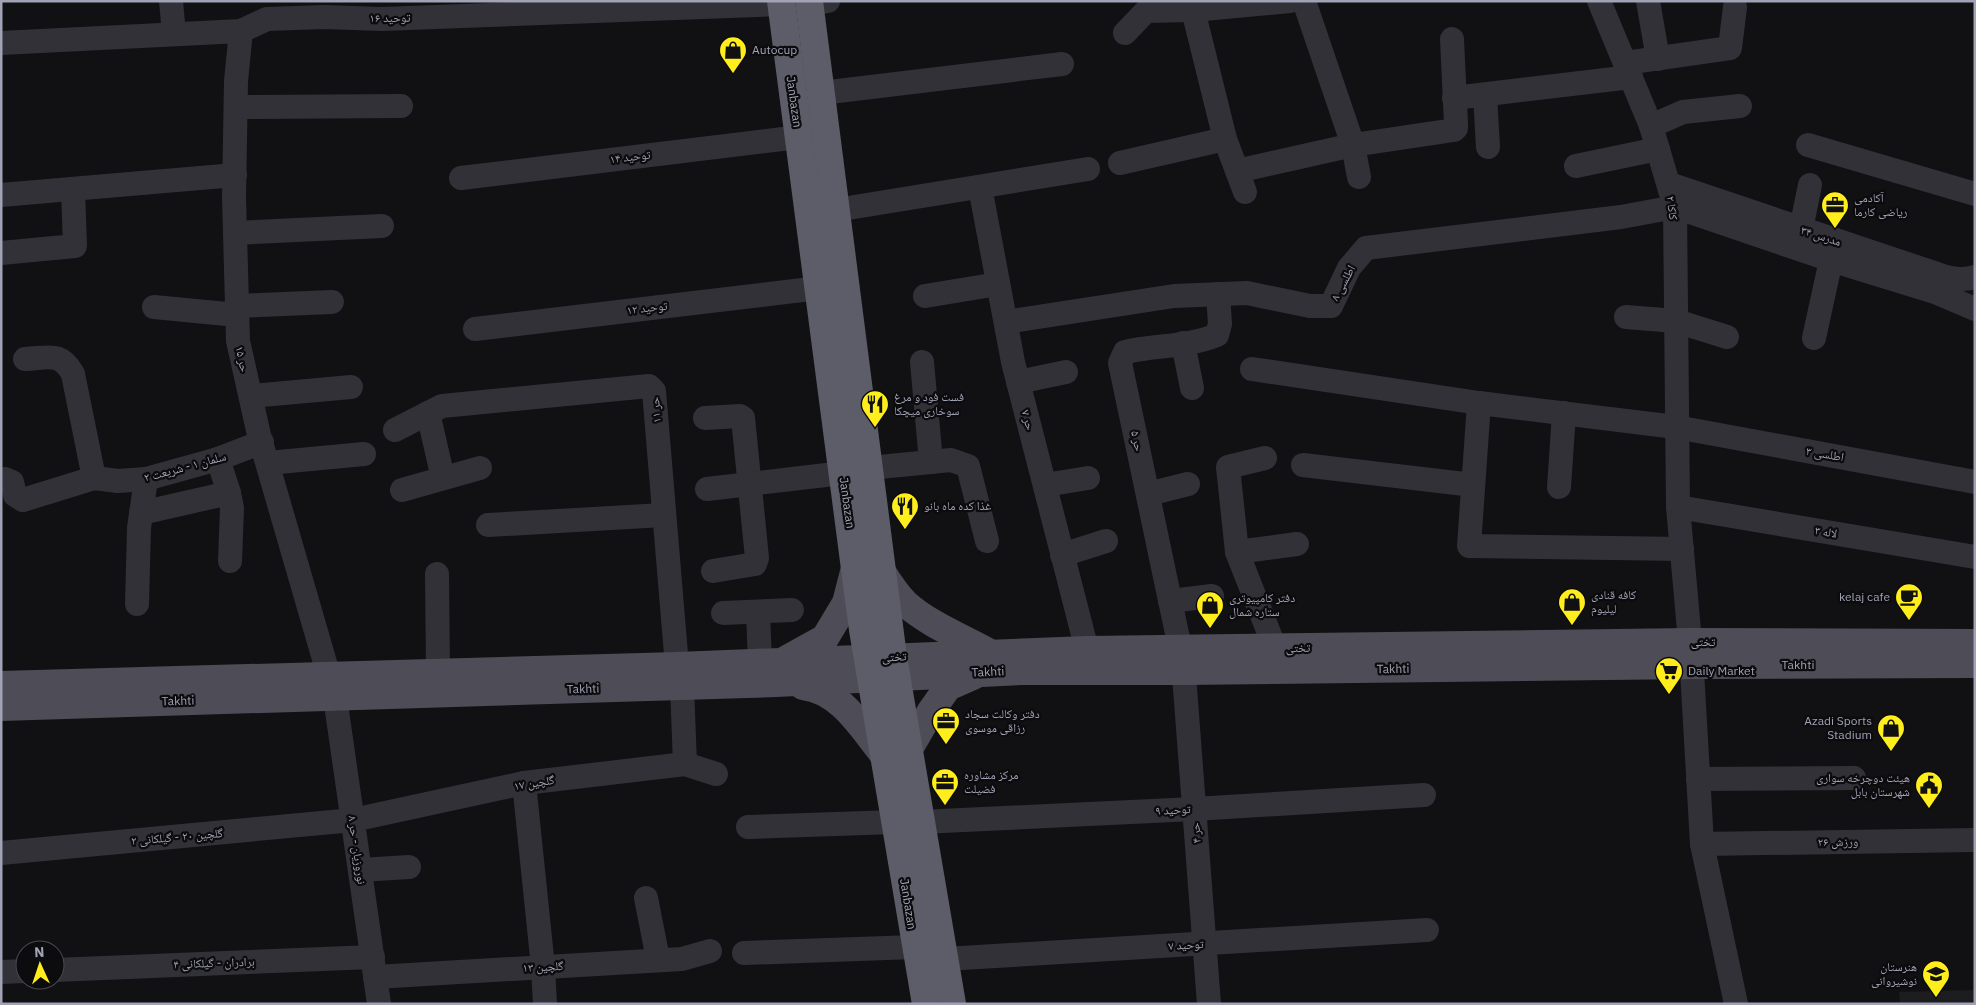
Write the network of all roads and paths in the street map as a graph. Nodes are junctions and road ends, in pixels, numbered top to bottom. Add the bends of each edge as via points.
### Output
1 (171, 1) edge
2 (1290, 1) edge
3 (1304, 1) edge
4 (1599, 1) edge
5 (1648, 1) edge
6 (815, 2) edge
7 (781, 3) edge
8 (1192, 6) edge
9 (1735, 7) dead end
10 (380, 10) edge
11 (241, 31) junction
12 (1125, 33) dead end
13 (174, 34) junction
14 (1452, 39) dead end
15 (1, 43) edge
16 (1658, 59) junction
17 (1062, 64) dead end
18 (1628, 70) junction
19 (821, 93) junction
20 (1485, 95) junction
21 (1454, 98) junction
22 (401, 106) dead end
23 (1740, 106) dead end
24 (236, 107) junction
25 (1651, 126) junction
26 (799, 137) junction
27 (1224, 139) junction
28 (1353, 145) junction
29 (1808, 145) dead end
30 (1488, 147) dead end
31 (1658, 149) junction
32 (1120, 164) dead end
33 (1576, 166) dead end
34 (1088, 170) dead end
35 (235, 175) junction
36 (1359, 177) dead end
37 (461, 178) dead end
38 (1669, 184) junction
39 (1810, 185) dead end
40 (980, 187) junction
41 (74, 188) junction
42 (1975, 194) edge
43 (1, 195) edge
44 (1674, 207) junction
45 (836, 210) junction
46 (382, 226) dead end
47 (1801, 229) junction
48 (235, 233) junction
49 (1, 252) edge
50 (1831, 260) junction
51 (1975, 277) edge
52 (998, 284) junction
53 (819, 288) junction
54 (1218, 294) junction
55 (925, 296) dead end
56 (332, 302) dead end
57 (154, 307) dead end
58 (1975, 310) edge
59 (237, 311) junction
60 (1626, 317) dead end
61 (1676, 321) junction
62 (1006, 322) junction
63 (475, 329) dead end
64 (1727, 337) dead end
65 (1814, 338) dead end
66 (1183, 343) junction
67 (25, 359) dead end
68 (922, 362) dead end
69 (1252, 369) dead end
70 (1066, 372) dead end
71 (1018, 382) junction
72 (351, 387) dead end
73 (1192, 388) dead end
74 (250, 396) junction
75 (1479, 403) junction
76 (428, 413) junction
77 (1564, 413) junction
78 (705, 418) dead end
79 (1676, 427) junction
80 (395, 430) dead end
81 (265, 452) junction
82 (364, 454) dead end
83 (1265, 458) dead end
84 (218, 459) junction
85 (931, 462) junction
86 (1303, 465) dead end
87 (480, 468) dead end
88 (856, 471) junction
89 (94, 478) junction
90 (443, 478) junction
91 (1088, 478) dead end
92 (146, 479) junction
93 (1, 480) edge
94 (1975, 482) edge
95 (751, 484) junction
96 (1188, 484) dead end
97 (1045, 485) junction
98 (1473, 485) junction
99 (1559, 487) dead end
100 (707, 489) dead end
101 (402, 490) dead end
102 (229, 493) junction
103 (1148, 494) junction
104 (1678, 507) junction
105 (141, 513) junction
106 (663, 514) junction
107 (488, 525) dead end
108 (1106, 541) dead end
109 (987, 542) dead end
110 (1297, 544) dead end
111 (1682, 549) junction
112 (1237, 552) junction
113 (1062, 555) junction
114 (1975, 557) edge
115 (230, 561) dead end
116 (855, 568) junction
117 (713, 571) dead end
118 (882, 572) junction
119 (437, 574) dead end
120 (1212, 596) dead end
121 (1170, 601) junction
122 (137, 604) dead end
123 (792, 610) dead end
124 (758, 612) junction
125 (723, 613) dead end
126 (1975, 643) edge
127 (1275, 648) junction
128 (1087, 650) junction
129 (1691, 653) junction
130 (1183, 661) junction
131 (987, 663) junction
132 (1975, 664) edge
133 (882, 668) junction
134 (773, 669) junction
135 (438, 672) junction
136 (680, 676) junction
137 (1, 685) edge
138 (332, 686) junction
139 (1, 707) edge
140 (896, 752) junction
141 (685, 764) junction
142 (716, 774) dead end
143 (1854, 778) dead end
144 (1698, 779) junction
145 (524, 783) junction
146 (1424, 794) dead end
147 (1194, 809) junction
148 (353, 820) junction
149 (908, 822) junction
150 (748, 827) dead end
151 (1975, 840) edge
152 (1702, 844) junction
153 (1, 854) edge
154 (409, 867) dead end
155 (360, 870) junction
156 (646, 898) dead end
157 (1427, 930) dead end
158 (1204, 944) junction
159 (915, 947) junction
160 (710, 952) dead end
161 (744, 953) dead end
162 (945, 959) junction
163 (658, 960) junction
164 (374, 967) junction
165 (544, 967) junction
166 (65, 970) edge
167 (15, 971) edge
168 (1, 972) edge
169 (379, 1004) edge
170 (545, 1004) edge
171 (926, 1004) edge
172 (952, 1004) edge
173 (1209, 1004) edge
174 (1736, 1004) edge

1 - 13 street
2 - 8 street
3 - 28 street
4 - 18 street, کاکا ۲
5 - 16 street
6 - 19 highway, Janbazan
7 - 10 street, توحید ۱۶
7 - 26 highway, Janbazan
8 - 12 street via 1146,11
8 - 27 street
9 - 16 street via 1730,48
10 - 11 street, توحید ۱۶ via 267,19
11 - 13 street, توحید ۱۶
11 - 24 street, حر ۱۵
13 - 15 street, توحید ۱۶
14 - 21 street
16 - 18 street
17 - 19 street
18 - 20 street
18 - 25 street, کاکا ۲
19 - 45 highway, Janbazan
20 - 21 street
20 - 30 street
21 - 28 street via 1456,128
22 - 24 street
23 - 25 street via 1683,112
24 - 35 street, حر ۱۵
25 - 31 street, کاکا ۲
26 - 37 street, توحید ۱۴
26 - 53 highway, Janbazan
27 - 28 street via 1241,182
27 - 32 street
28 - 36 street
29 - 42 street
31 - 33 street
31 - 38 street, کاکا ۲
34 - 40 street
35 - 41 street
35 - 48 street, حر ۱۵
38 - 44 street, کاکا ۲
38 - 47 street, مدرس ۳۴
39 - 47 street
40 - 45 street
40 - 52 street, حر ۷
41 - 43 street
41 - 49 street via 75,246
44 - 50 street, مدرس ۳۴
44 - 54 street, اطلسی ۸ via 1621,217 1366,248 1349,268 1330,306 1310,306 1247,293
44 - 61 street, کاکا ۲
45 - 88 highway, Janbazan
46 - 48 street
47 - 51 street, مدرس ۳۴ via 1949,278
48 - 59 street, حر ۱۵
50 - 58 street, مدرس ۳۴ via 1935,292
50 - 65 street
52 - 55 street
52 - 62 street, حر ۷
53 - 63 street, توحید ۱۲
53 - 88 highway, Janbazan
54 - 62 street, اطلسی ۸ via 1174,296
54 - 66 street, حر ۵ via 1220,324 1217,335 1203,341
56 - 59 street
57 - 59 street
59 - 74 street, حر ۱۵ via 238,342
60 - 61 street
61 - 64 street
61 - 79 street, کاکا ۲
62 - 71 street, حر ۷
66 - 73 street
66 - 103 street, حر ۵ via 1125,352 1120,363
67 - 89 street via 57,357 66,362 73,374
68 - 85 street
69 - 75 street, اطلسی ۳
70 - 71 street
71 - 97 street, حر ۷
72 - 74 street
74 - 81 street, حر ۱۵
75 - 77 street, اطلسی ۳
75 - 98 street
76 - 80 street, حر ۱۱
76 - 90 street
76 - 106 street, حر ۱۱ via 442,406 649,386 654,391
77 - 79 street, اطلسی ۳
77 - 99 street
78 - 95 street via 743,418
79 - 94 street, اطلسی ۳
79 - 104 street, کاکا ۲
81 - 82 street, سلمان ۱ - شریعت ۲
81 - 84 street, سلمان ۱ - شریعت ۲
81 - 138 street, حر ۱۵
83 - 112 street via 1228,467
84 - 92 street, سلمان ۱ - شریعت ۲
84 - 102 street
85 - 88 street
85 - 109 street via 951,460 968,466
86 - 98 street
87 - 90 street
88 - 95 street
88 - 116 highway, Janbazan
88 - 118 highway, Janbazan
89 - 92 street, سلمان ۱ - شریعت ۲ via 118,481
89 - 93 street, سلمان ۱ - شریعت ۲ via 23,500 15,495 12,482
90 - 101 street
91 - 97 street
92 - 105 street
95 - 100 street
95 - 117 street via 757,562
96 - 103 street
97 - 113 street, حر ۷
98 - 111 street via 1469,546
102 - 105 street
102 - 115 street via 232,508
103 - 121 street, حر ۵
104 - 111 street, کاکا ۲
104 - 114 street, لاله ۳
105 - 122 street
106 - 107 street
106 - 136 street, حر ۱۱
108 - 113 street
110 - 112 street
111 - 129 street, کاکا ۲
112 - 127 street
113 - 128 street, حر ۷
116 - 133 highway, Janbazan
116 - 134 main road via 846,603 825,638
118 - 131 main road via 906,604
118 - 133 highway, Janbazan
119 - 135 street
120 - 121 street
121 - 130 street, حر ۵
123 - 124 street
124 - 125 street
124 - 134 street
126 - 129 main road, Takhti
127 - 129 main road, تختی
127 - 130 main road, تختی
128 - 130 main road, تختی
128 - 131 main road, تختی
129 - 130 main road, Takhti
129 - 132 main road, Takhti
129 - 144 street, کاکا ۲
130 - 131 main road, Takhti
130 - 147 street, حر ۴
131 - 133 main road, Takhti
131 - 140 main road via 948,687
133 - 134 main road, تختی
133 - 140 highway, Janbazan
134 - 136 main road, تختی
134 - 140 main road via 839,702
135 - 136 main road, Takhti
135 - 138 main road, Takhti
136 - 138 main road, Takhti
136 - 141 street, حر ۱۱
137 - 138 main road, Takhti
138 - 139 main road, Takhti
138 - 148 street, نوروزیان - حر ۸
140 - 149 highway, Janbazan
141 - 142 street, گلچین ۱۷
141 - 145 street, گلچین ۱۷
143 - 144 street
144 - 152 street, کاکا ۲
145 - 148 street, گلچین ۱۷
145 - 165 street
146 - 147 street, توحید ۹
147 - 149 street, توحید ۹
147 - 158 street, حر ۴
148 - 153 street, گلچین ۲۰ - گیلکانی ۲
148 - 155 street, نوروزیان - حر ۸
149 - 150 street, توحید ۹
149 - 159 highway, Janbazan
149 - 162 highway, Janbazan
151 - 152 street, ورزش ۲۶
152 - 174 street, کاکا ۲
154 - 155 street
155 - 164 street, نوروزیان - حر ۸
156 - 163 street
157 - 158 street, توحید ۷
158 - 162 street, توحید ۷
158 - 173 street, حر ۴
159 - 161 street
159 - 171 highway, Janbazan
160 - 163 street, گلچین ۱۳
162 - 172 highway, Janbazan
163 - 165 street, گلچین ۱۳
164 - 165 street, گلچین ۱۳
164 - 166 street, برادران - گیلکانی ۴
164 - 169 street, نوروزیان - حر ۸
165 - 170 street
167 - 168 street

